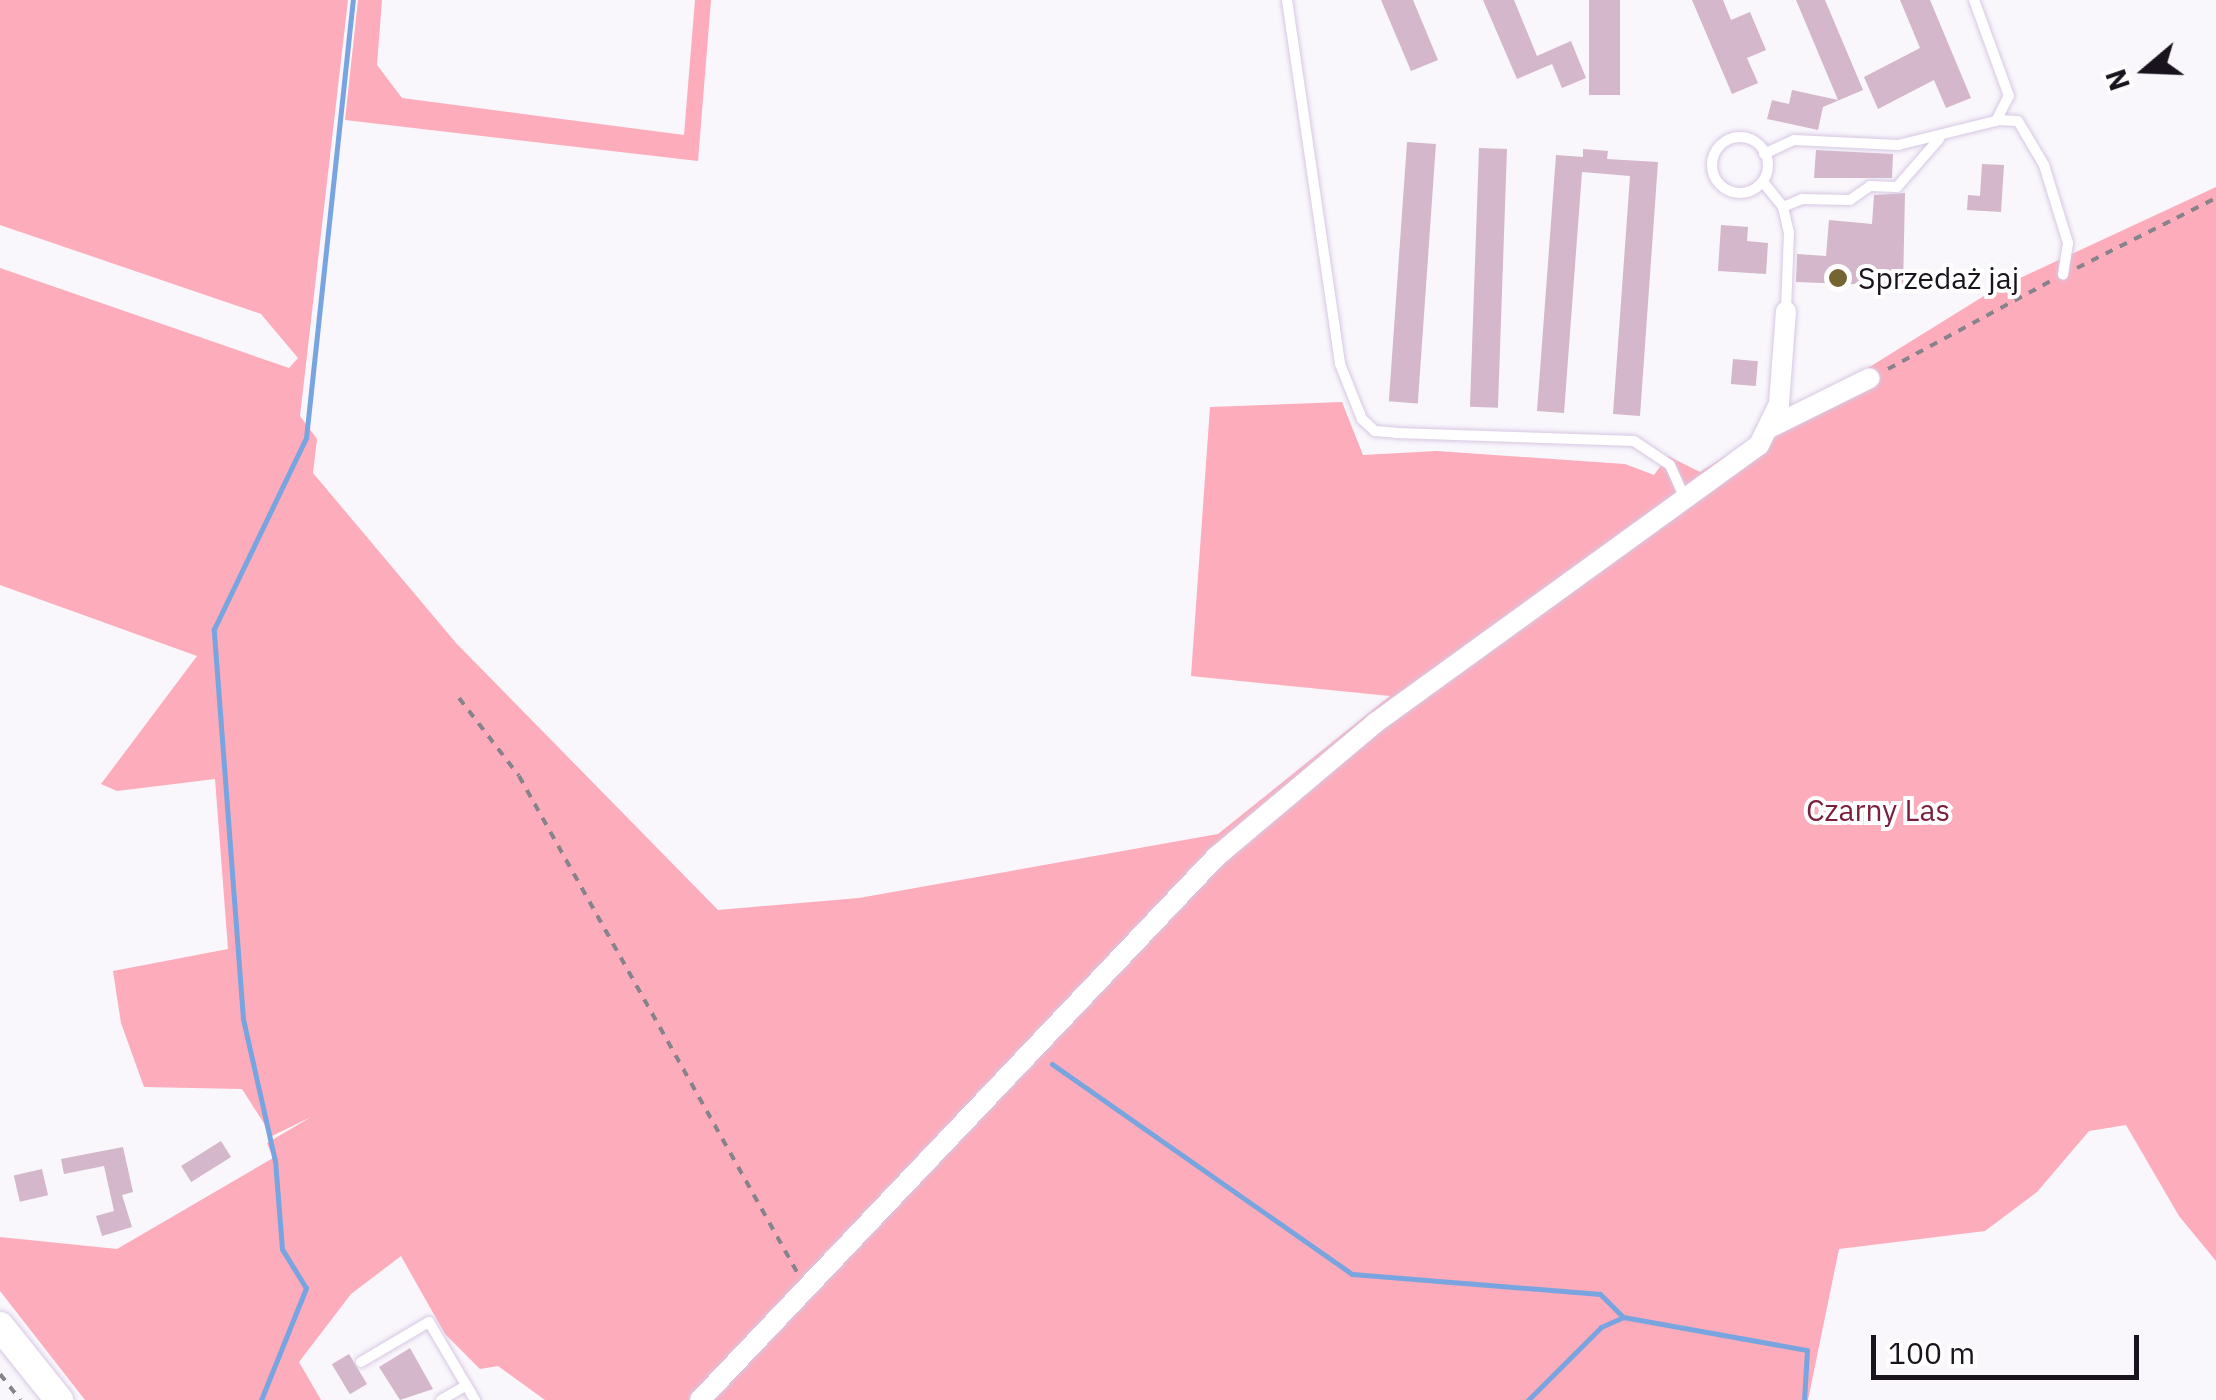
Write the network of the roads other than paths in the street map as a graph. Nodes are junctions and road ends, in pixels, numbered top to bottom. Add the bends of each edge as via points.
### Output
1 (1287, 0) edge
2 (1974, 0) edge
3 (1996, 120) junction
4 (1939, 138) junction
5 (1764, 154) junction
6 (1763, 182) junction
7 (1784, 207) junction
8 (2064, 275) road end
9 (1786, 311) joint
10 (1870, 378) road end
11 (1771, 427) junction
12 (1684, 497) junction
13 (0, 1326) edge
14 (361, 1362) dead end
15 (465, 1386) junction
16 (59, 1400) edge
17 (441, 1400) edge
18 (475, 1400) edge
19 (700, 1400) edge

1 - 12 lane via 1340,364 1362,419 1386,432 1634,441 1670,465
2 - 3 lane via 2009,96
3 - 4 lane
3 - 8 lane via 2018,121 2044,165 2068,243
4 - 5 lane via 1898,145 1794,140
4 - 7 lane via 1897,186 1870,186 1850,200 1802,199
5 - 6 lane
5 - 6 lane via 1757,138 1735,134 1714,158 1724,191 1744,196
6 - 7 lane
7 - 9 lane
9 - 11 street
10 - 11 street
11 - 12 street via 1745,456
12 - 19 street via 1375,723 1216,857
13 - 16 main road
14 - 15 lane via 429,1322
15 - 17 lane
15 - 18 lane

